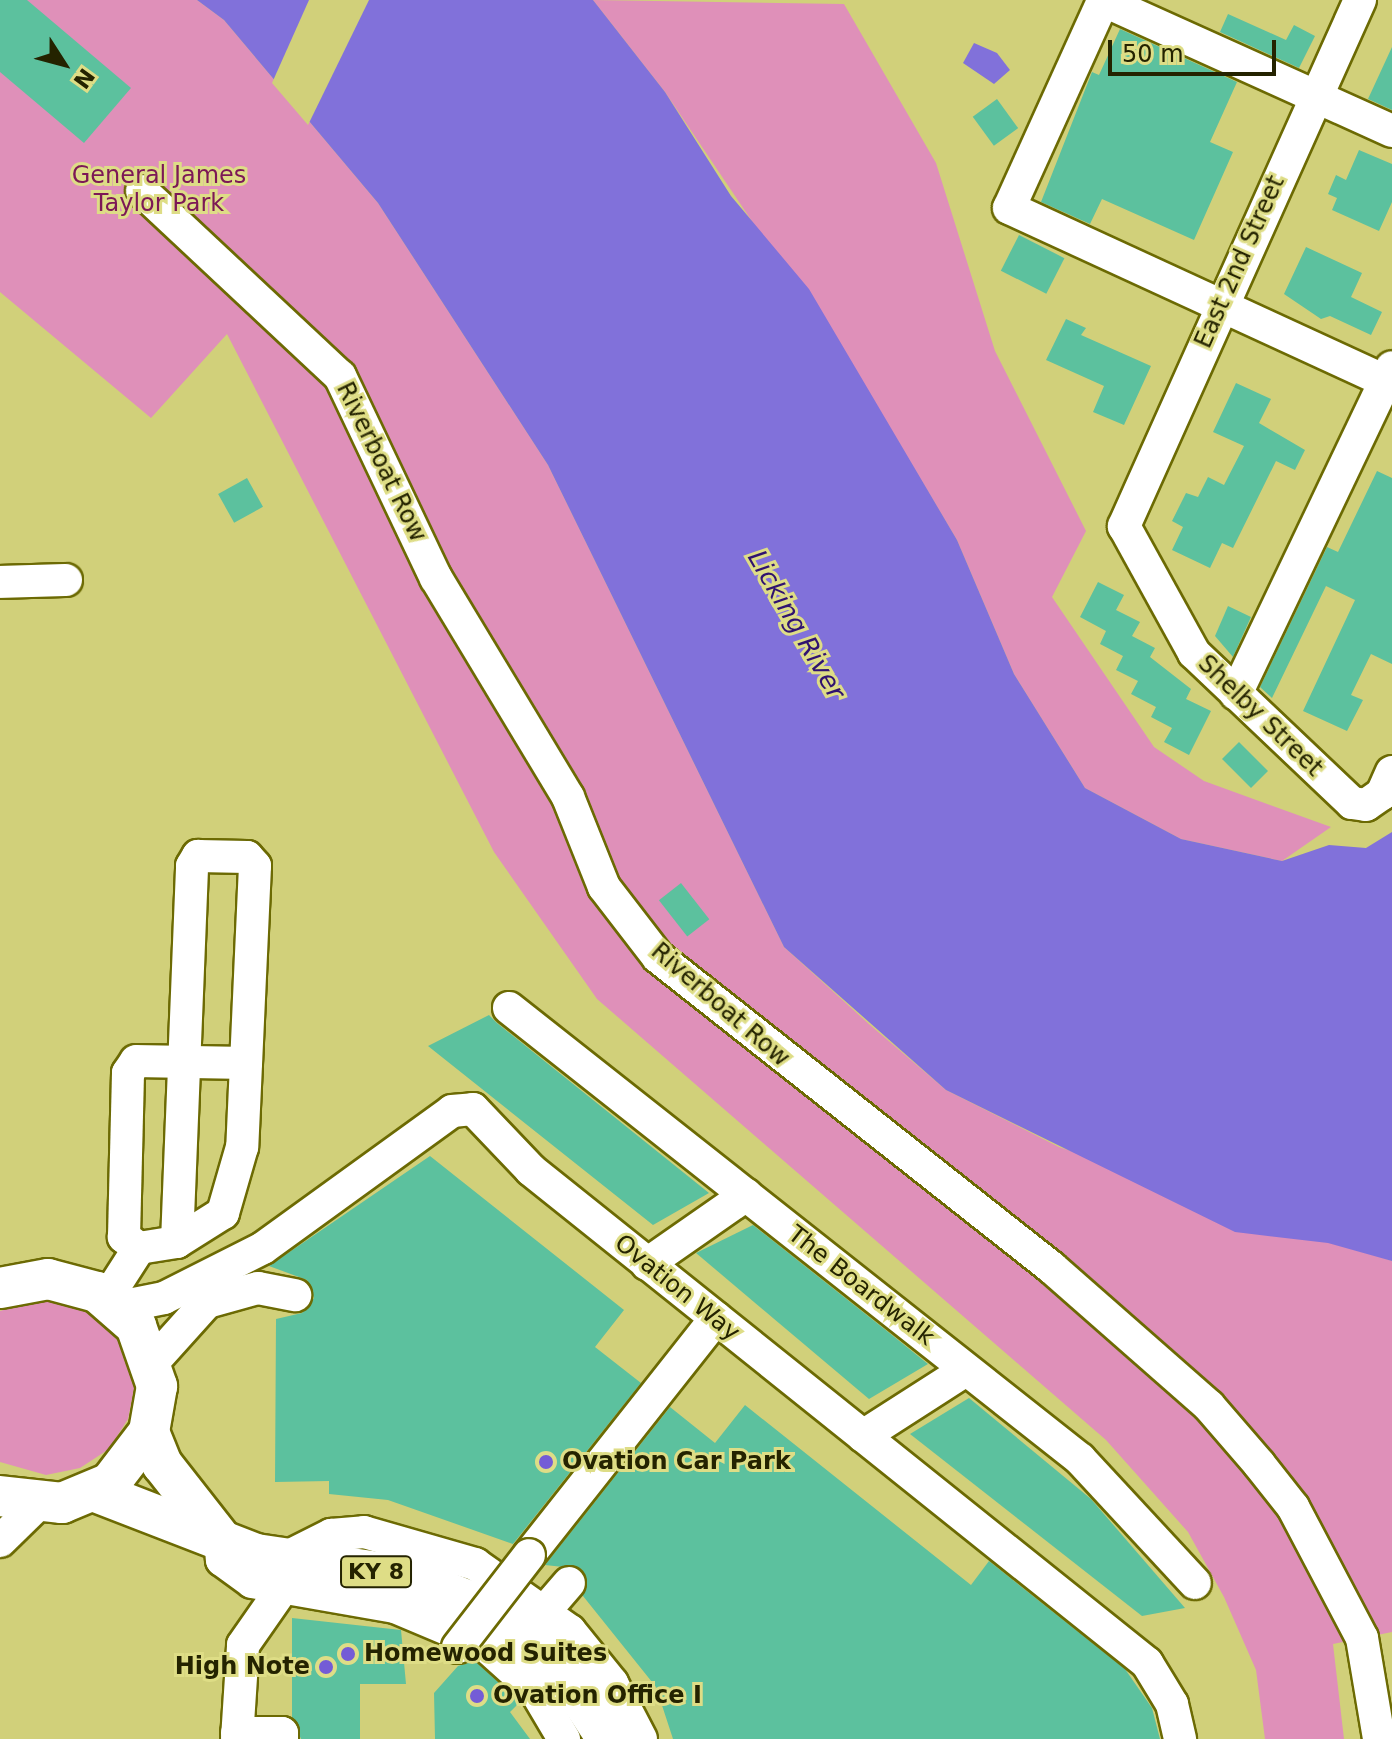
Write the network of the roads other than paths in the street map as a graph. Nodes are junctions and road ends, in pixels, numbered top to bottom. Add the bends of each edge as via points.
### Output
1 (1102, 0) edge
2 (1360, 0) edge
3 (1314, 96) junction
4 (1392, 131) edge
5 (142, 191) dead end
6 (1220, 304) junction
7 (1390, 377) edge
8 (1124, 526) joint
9 (66, 580) dead end
10 (0, 582) edge
11 (1236, 694) junction
12 (1392, 772) edge
13 (509, 1008) dead end
14 (189, 1062) junction
15 (246, 1063) junction
16 (477, 1112) junction
17 (404, 1166) dead end
18 (746, 1195) junction
19 (177, 1242) junction
20 (139, 1248) junction
21 (647, 1264) junction
22 (0, 1288) edge
23 (295, 1295) dead end
24 (100, 1296) junction
25 (716, 1318) junction
26 (153, 1362) junction
27 (966, 1370) junction
28 (149, 1432) junction
29 (863, 1436) junction
30 (96, 1492) junction
31 (19, 1500) edge
32 (220, 1538) junction
33 (0, 1541) edge
34 (283, 1574) junction
35 (569, 1583) dead end
36 (1195, 1583) dead end
37 (535, 1623) junction
38 (458, 1647) dead end
39 (237, 1736) edge
40 (282, 1739) edge
41 (564, 1739) edge
42 (607, 1739) edge
43 (641, 1739) edge
44 (1180, 1739) edge
45 (1379, 1739) edge

1 - 3 street
1 - 6 street via 1009,208
2 - 3 street, East 2nd Street
3 - 4 street
3 - 6 street, East 2nd Street
5 - 45 street, Riverboat Row via 340,376 436,578 568,797 604,887 658,957 1051,1267 1209,1406 1259,1464 1293,1507 1362,1638
6 - 7 street
6 - 8 street, East 2nd Street
7 - 11 street
8 - 11 street, Shelby Street via 1194,653
9 - 10 street
11 - 12 street, Shelby Street via 1352,803 1366,805 1382,794
13 - 18 street, The Boardwalk
14 - 15 street
14 - 15 street via 192,866 198,856 247,857 255,866
14 - 19 street
14 - 20 street via 136,1061 128,1073 124,1237
15 - 19 street via 234,1189 223,1213
16 - 17 street
16 - 21 street, Ovation Way via 524,1164
16 - 24 street via 452,1111 263,1248 164,1298
18 - 21 street
18 - 27 street, The Boardwalk
19 - 20 street
20 - 24 street
21 - 25 street, Ovation Way
22 - 24 main road via 48,1279
23 - 26 street via 258,1288 207,1302
24 - 26 main road
25 - 29 street, Ovation Way
25 - 38 street, bridge
26 - 28 main road
27 - 29 street
27 - 36 street, The Boardwalk via 1080,1459
28 - 30 main road via 128,1467
28 - 32 main road via 162,1464
29 - 44 street, Ovation Way via 1147,1663 1172,1704
30 - 31 main road
30 - 32 main road, KY 8 via 196,1535
31 - 33 street
32 - 34 main road, KY 8
34 - 37 main road, KY 8 via 405,1576
34 - 39 street via 243,1645
34 - 41 street via 449,1626 513,1666
35 - 37 street
37 - 42 main road, KY 8
37 - 43 street via 590,1653
39 - 40 street via 282,1733

